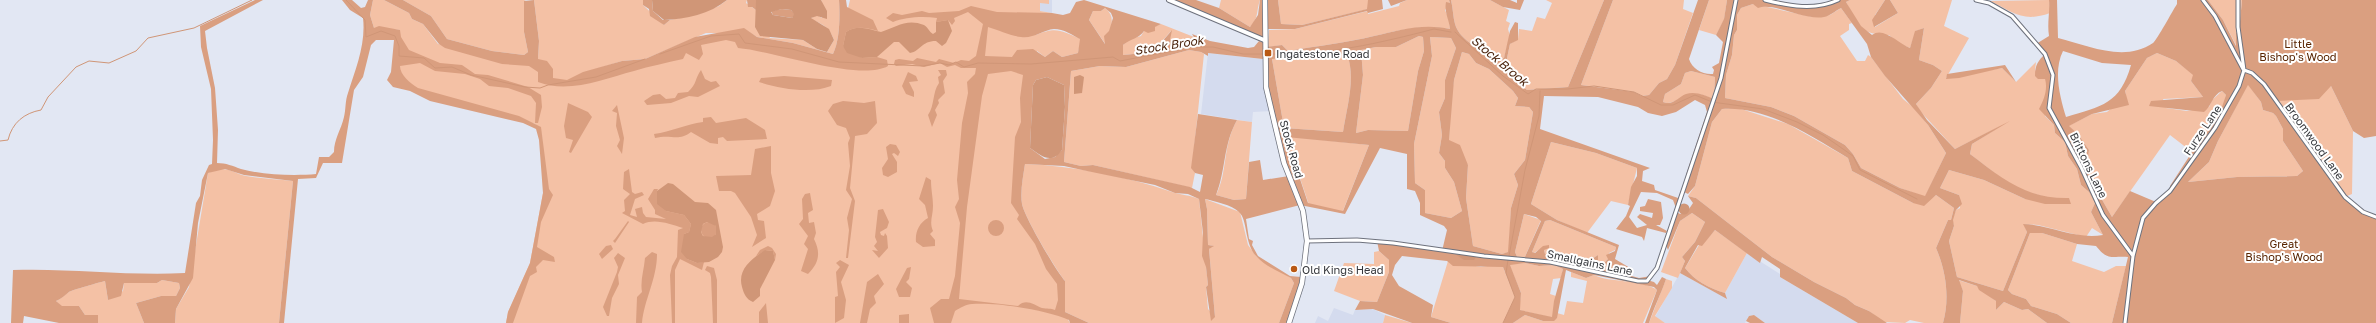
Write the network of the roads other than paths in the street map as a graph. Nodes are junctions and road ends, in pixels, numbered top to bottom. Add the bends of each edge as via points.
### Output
1 (1169, 0) edge
2 (1265, 0) edge
3 (1736, 0) edge
4 (1765, 0) edge
5 (1838, 0) edge
6 (1976, 0) edge
7 (2203, 0) edge
8 (2238, 0) edge
9 (1264, 40) junction
10 (2244, 70) junction
11 (2376, 217) edge
12 (1307, 241) junction
13 (2133, 256) junction
14 (1289, 323) edge
15 (2125, 323) edge

1 - 9 street
2 - 9 main road, Stock Road
3 - 12 street, Smallgains Lane via 1713,104 1657,268 1647,280 1638,281 1550,262 1445,252 1393,242
4 - 5 street via 1809,7 1825,6
6 - 13 street, Brittons Lane via 1989,3 2012,16 2045,54 2053,75 2049,108 2103,215
7 - 10 street via 2215,16
8 - 10 street, Furze Lane via 2238,27
9 - 12 main road, Stock Road via 1268,93 1284,163 1303,211
10 - 11 street, Broomwood Lane via 2252,73 2264,84 2345,197 2353,205
10 - 13 street, Furze Lane via 2236,92 2215,128 2170,191 2156,202 2144,218
12 - 14 main road, Stock Road via 1302,283
13 - 15 street, Furze Lane

